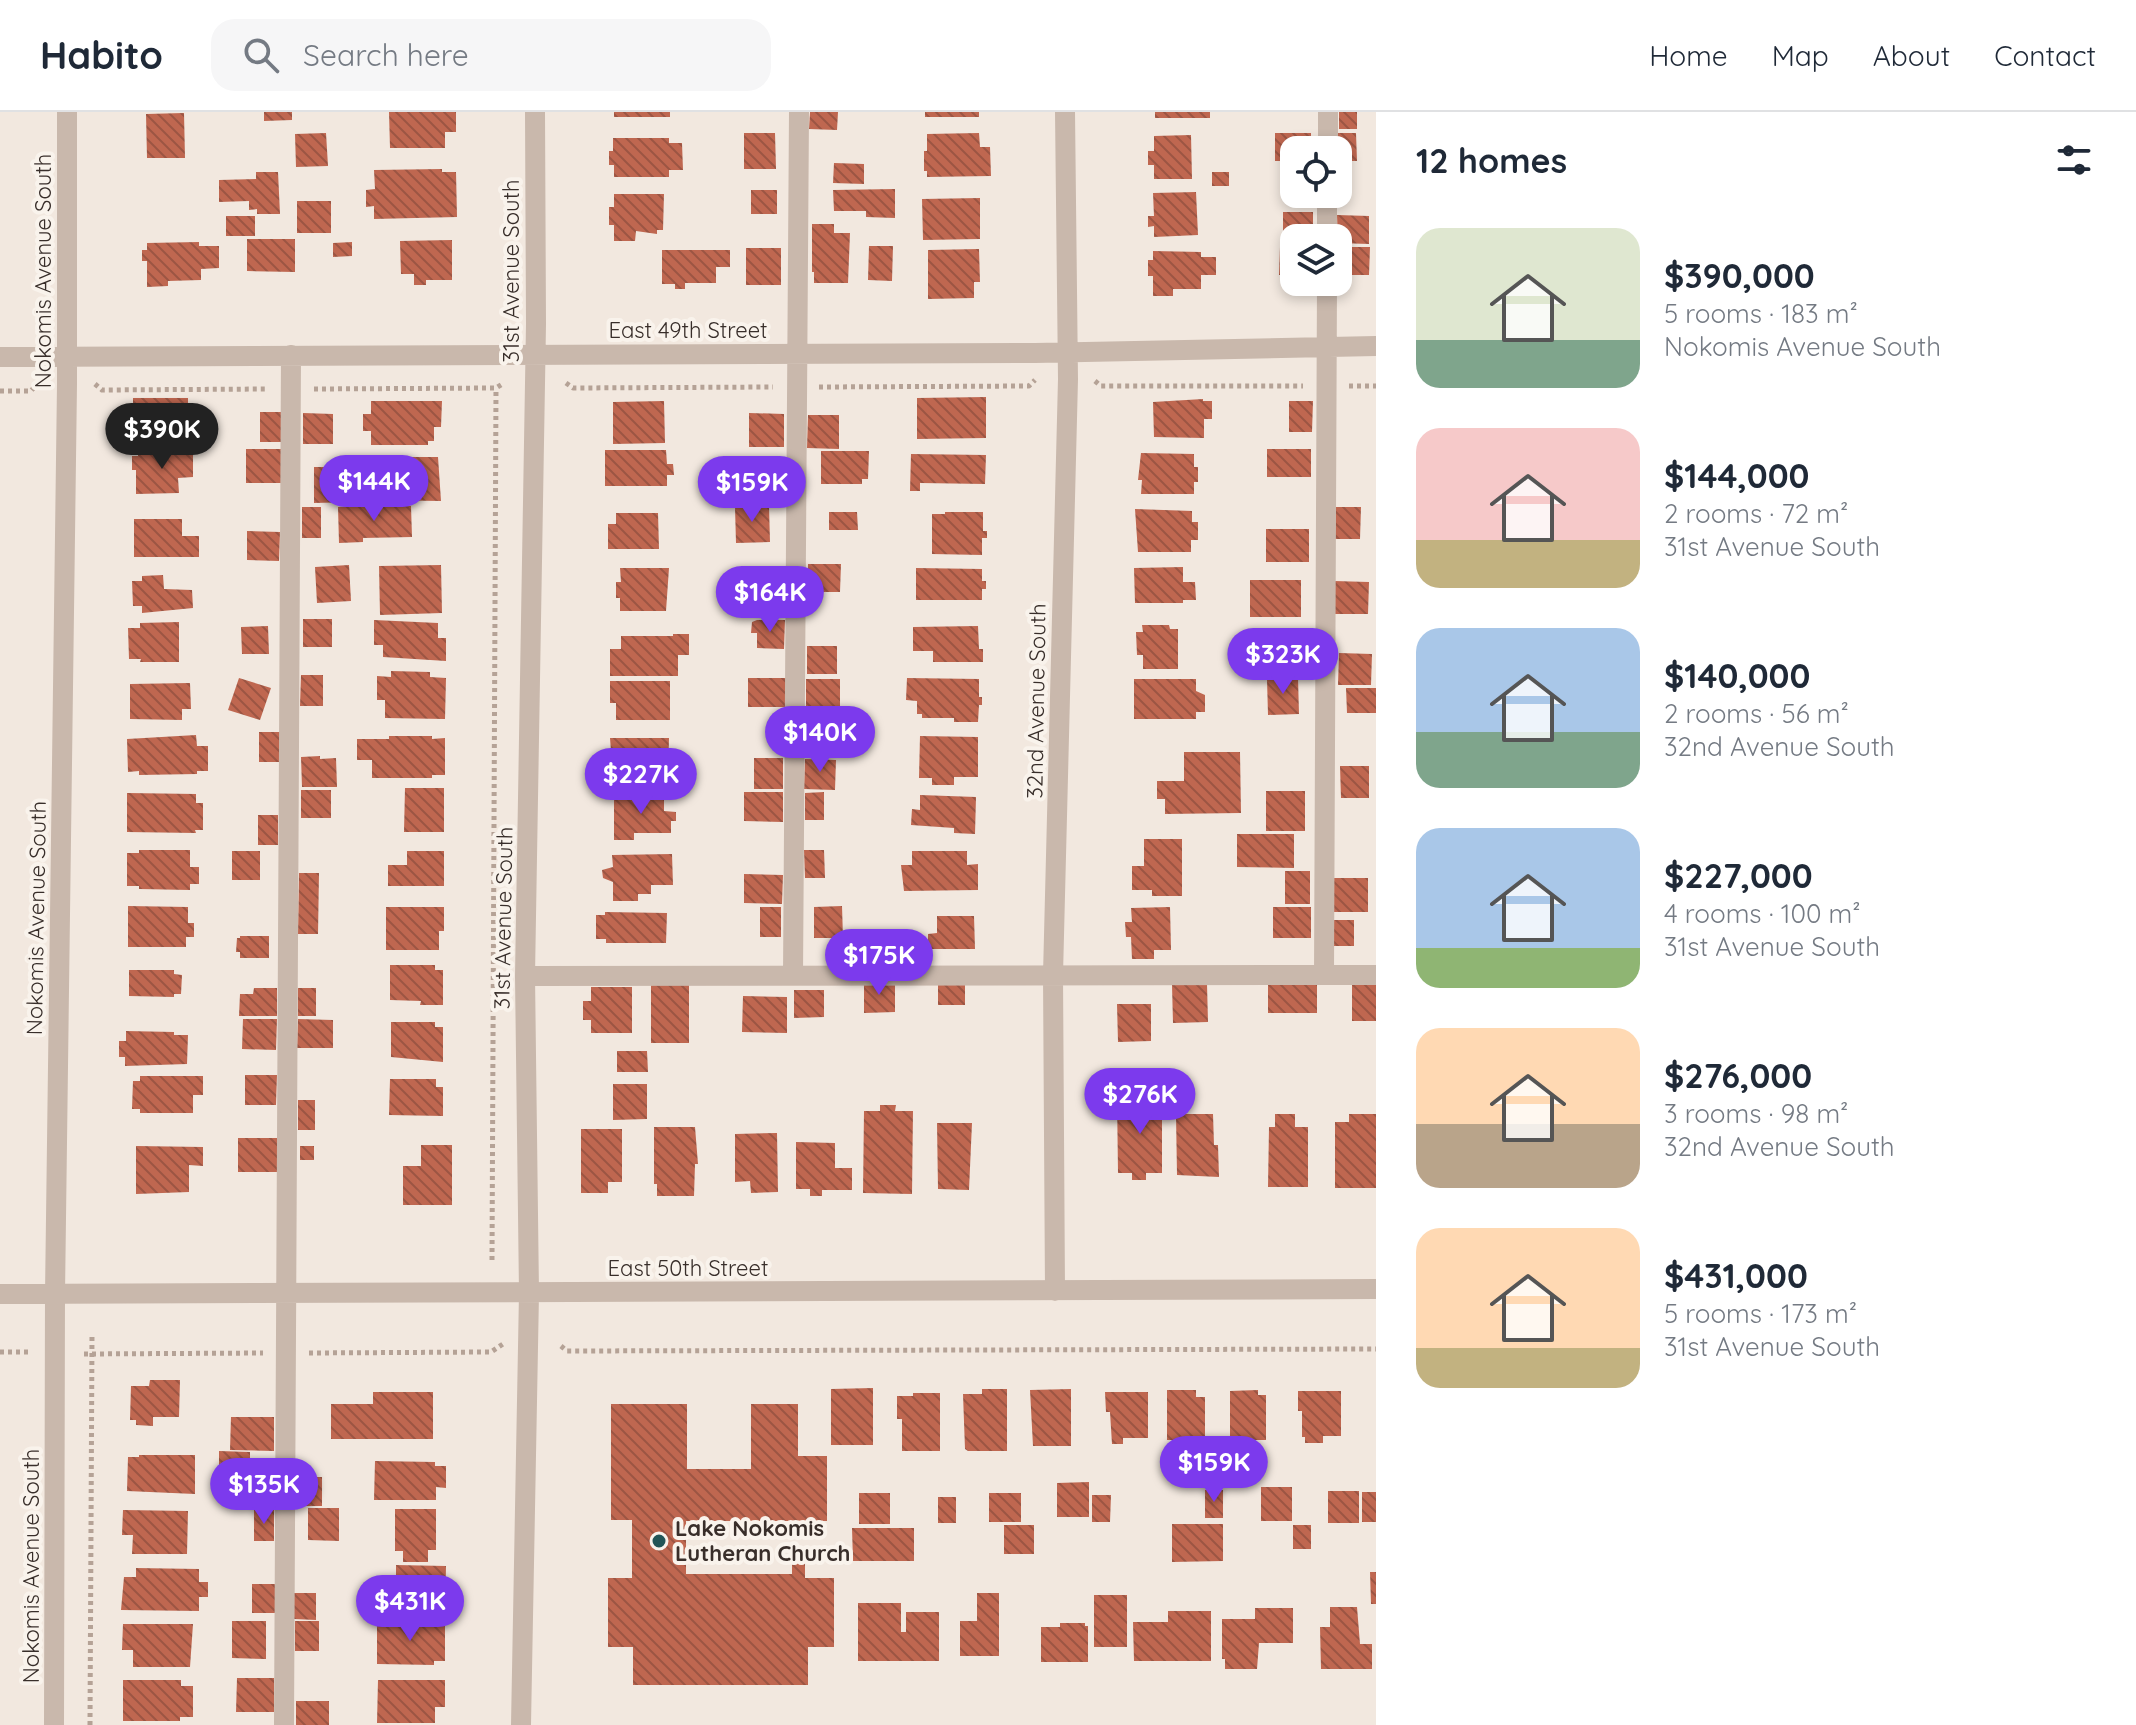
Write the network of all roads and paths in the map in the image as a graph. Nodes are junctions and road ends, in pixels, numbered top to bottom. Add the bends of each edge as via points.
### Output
1 (67, 112) edge
2 (535, 112) edge
3 (799, 112) edge
4 (1065, 112) edge
5 (1328, 112) edge
6 (1328, 136) edge
7 (1327, 296) edge
8 (1326, 346) junction
9 (1376, 346) edge
10 (1067, 351) junction
11 (535, 354) junction
12 (798, 354) junction
13 (291, 355) junction
14 (0, 357) edge
15 (66, 357) junction
16 (1095, 381) dead end
17 (37, 384) dead end
18 (1326, 386) junction
19 (1376, 386) edge
20 (496, 388) dead end
21 (0, 391) edge
22 (793, 975) junction
23 (1053, 975) junction
24 (1324, 975) junction
25 (1376, 975) edge
26 (525, 976) junction
27 (492, 1260) dead end
28 (1376, 1289) edge
29 (1055, 1291) junction
30 (529, 1293) junction
31 (0, 1294) edge
32 (55, 1294) junction
33 (287, 1294) junction
34 (92, 1334) dead end
35 (561, 1346) dead end
36 (1376, 1349) edge
37 (0, 1352) edge
38 (35, 1352) dead end
39 (54, 1725) edge
40 (90, 1725) edge
41 (284, 1725) edge
42 (521, 1725) edge

1 - 15 street, Nokomis Avenue South
2 - 11 street, 31st Avenue South
3 - 12 street
4 - 10 street, 32nd Avenue South
5 - 6 street
7 - 8 street
8 - 9 street, East 49th Street
8 - 10 street, East 49th Street
8 - 18 street
10 - 12 street, East 49th Street
10 - 23 street, 32nd Avenue South
11 - 12 street, East 49th Street
11 - 13 street, East 49th Street
11 - 26 street, 31st Avenue South
12 - 22 street
13 - 15 street, East 49th Street
13 - 33 street
14 - 15 street, East 49th Street
15 - 32 street, Nokomis Avenue South
16 - 18 path via 1101,386
17 - 21 path via 31,391
18 - 19 path
18 - 24 street
20 - 27 path
22 - 23 street
22 - 26 street
23 - 24 street
23 - 29 street, 32nd Avenue South
24 - 25 street
26 - 30 street, 31st Avenue South
28 - 29 street, East 50th Street
29 - 30 street, East 50th Street
30 - 33 street, East 50th Street
30 - 42 street, 31st Avenue South
31 - 32 street, East 50th Street
32 - 33 street, East 50th Street
32 - 39 street, Nokomis Avenue South
33 - 41 street
34 - 40 path
35 - 36 path via 567,1351
37 - 38 path

